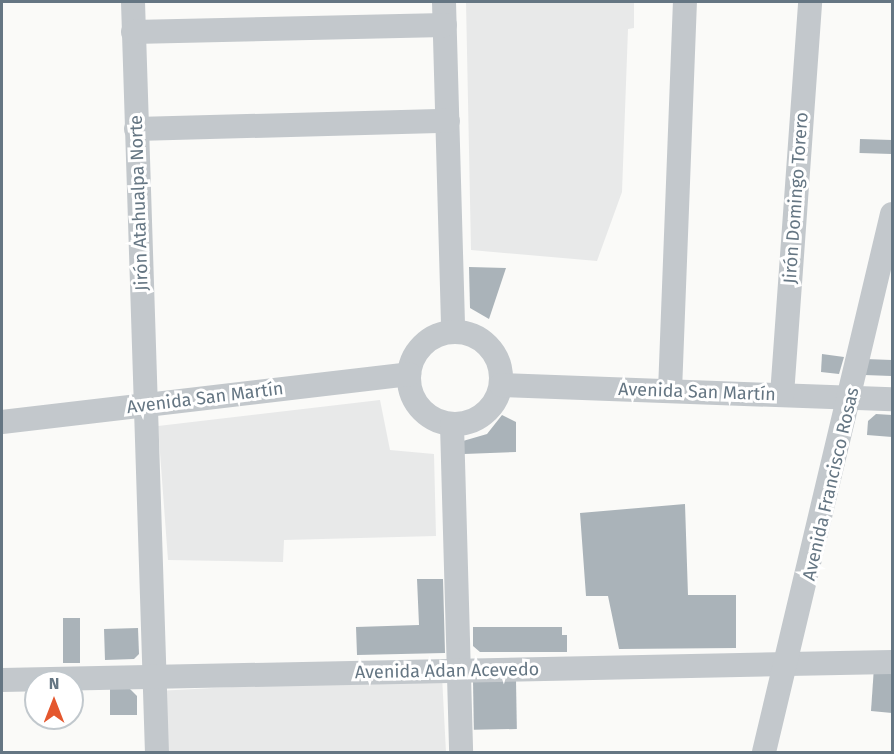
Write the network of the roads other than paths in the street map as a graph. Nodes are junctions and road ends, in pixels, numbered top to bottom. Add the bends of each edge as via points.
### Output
1 (133, 2) edge
2 (444, 2) edge
3 (686, 2) edge
4 (810, 2) edge
5 (445, 26) junction
6 (133, 32) junction
7 (448, 122) junction
8 (136, 129) junction
9 (892, 214) edge
10 (453, 332) junction
11 (409, 374) junction
12 (501, 385) junction
13 (670, 391) junction
14 (782, 395) junction
15 (852, 398) junction
16 (892, 399) edge
17 (143, 405) junction
18 (2, 422) edge
19 (452, 425) junction
20 (892, 662) edge
21 (788, 664) junction
22 (459, 671) junction
23 (156, 677) junction
24 (2, 681) edge
25 (157, 753) edge
26 (461, 753) edge
27 (764, 753) edge

1 - 6 street, Jirón Atahualpa Norte
2 - 5 street
3 - 13 street
4 - 14 street, Jirón Domingo Torero
5 - 6 street
5 - 7 street
6 - 8 street, Jirón Atahualpa Norte
7 - 8 street
7 - 10 street
8 - 17 street, Jirón Atahualpa Norte
9 - 15 street, Avenida Francisco Rosas
10 - 11 street via 440,335 418,350
10 - 12 street via 466,334 489,347 497,358
11 - 17 street, Avenida San Martín
11 - 19 street via 410,389 420,408 437,421
12 - 13 street, Avenida San Martín
12 - 19 street via 497,398 484,414
13 - 14 street, Avenida San Martín
14 - 15 street, Avenida San Martín
15 - 16 street, Avenida San Martín
15 - 21 street, Avenida Francisco Rosas
17 - 18 street, Avenida San Martín
17 - 23 street, Jirón Atahualpa Norte
19 - 22 street
20 - 21 street, Avenida Adan Acevedo
21 - 22 street, Avenida Adan Acevedo
21 - 27 street, Avenida Francisco Rosas
22 - 23 street, Avenida Adan Acevedo
22 - 26 street
23 - 24 street, Avenida Adan Acevedo
23 - 25 street, Jirón Atahualpa Norte

